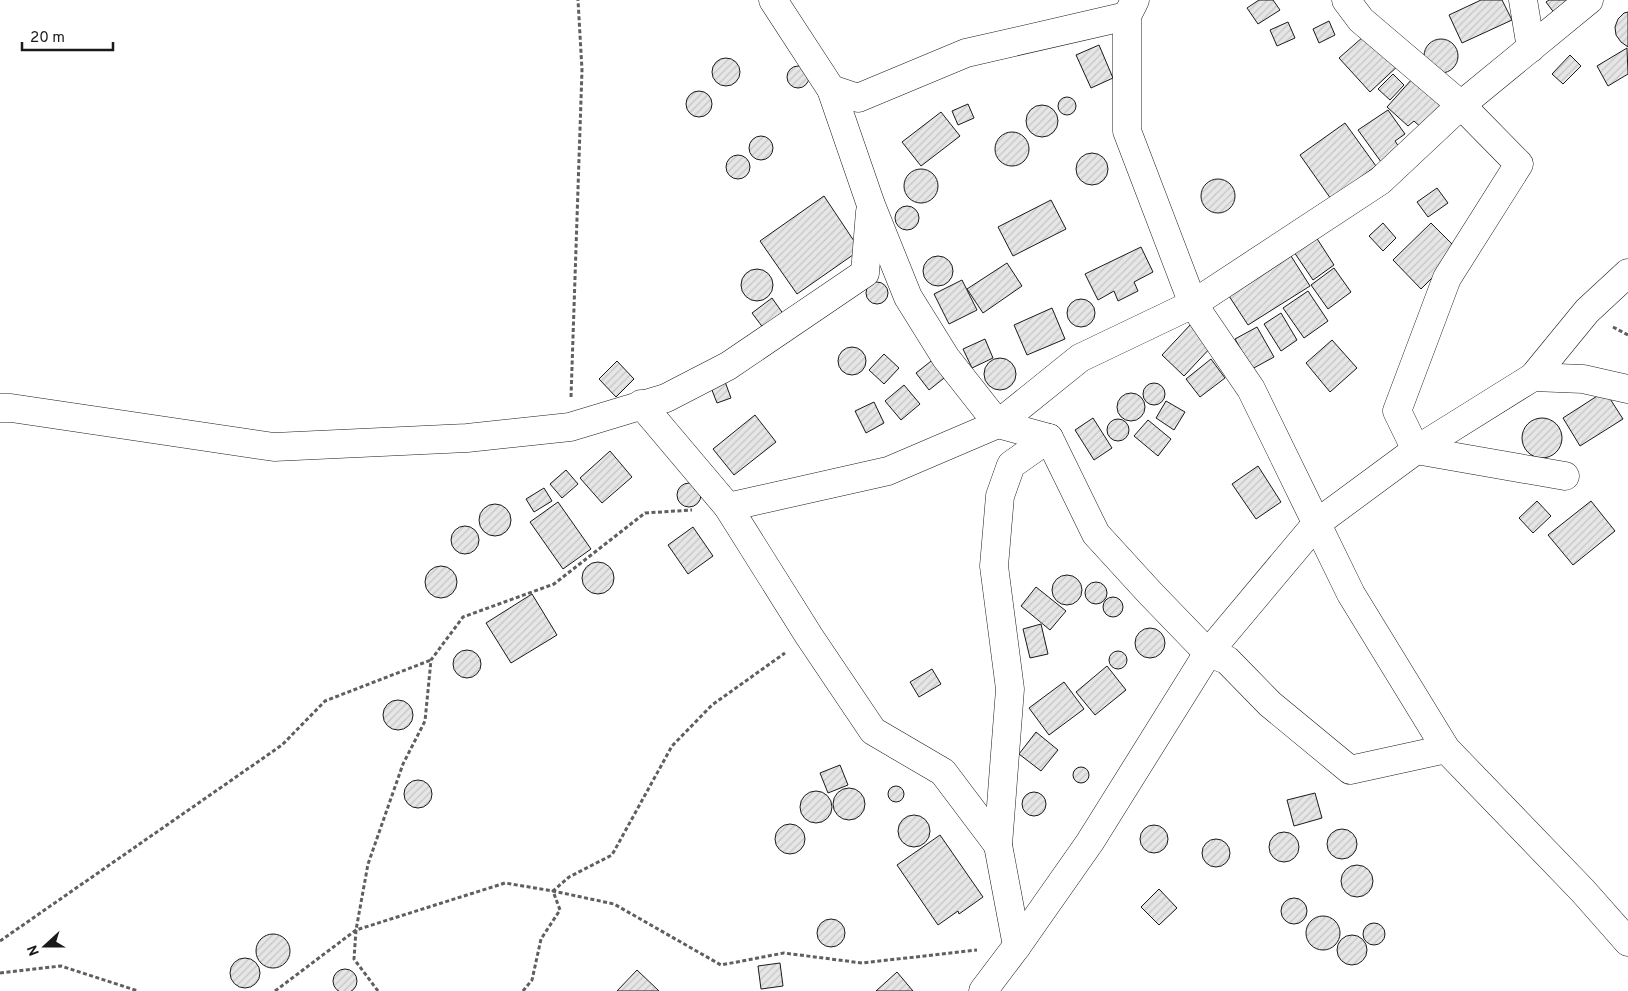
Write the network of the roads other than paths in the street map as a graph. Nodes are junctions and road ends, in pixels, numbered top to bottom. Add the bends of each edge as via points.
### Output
1 (773, 0) edge
2 (1346, 0) edge
3 (1523, 0) edge
4 (1588, 0) edge
5 (1131, 8) edge
6 (1531, 48) junction
7 (831, 89) junction
8 (1461, 105) junction
9 (871, 205) junction
10 (1628, 273) edge
11 (1193, 304) junction
12 (1533, 377) junction
13 (1628, 389) edge
14 (642, 404) junction
15 (0, 408) edge
16 (998, 424) junction
17 (1049, 438) junction
18 (1416, 450) junction
19 (1565, 476) dead end
20 (728, 507) junction
21 (1317, 523) junction
22 (1208, 653) junction
23 (1446, 749) junction
24 (998, 845) junction
25 (1628, 942) edge
26 (1017, 946) junction
27 (983, 991) edge

1 - 7 street
2 - 8 street via 1361,20
3 - 6 street
4 - 6 street
5 - 7 street via 966,53 858,98
5 - 11 street via 1127,132
6 - 8 street
7 - 9 street
8 - 11 street via 1380,181
8 - 18 street via 1519,164 1447,278 1396,411
9 - 14 street via 865,273 728,366 666,398
9 - 16 street via 908,297 946,358
10 - 12 street via 1587,311
11 - 16 street via 1080,358
11 - 21 street via 1251,389
12 - 13 street via 1583,379
12 - 18 street
14 - 15 street via 570,427 467,438 274,447
14 - 20 street
16 - 17 street
16 - 20 street via 888,471
17 - 22 street via 1096,534
17 - 24 street via 1011,464 1000,496 994,566 1010,690
18 - 19 street
18 - 21 street
20 - 24 street via 873,732 944,772
21 - 22 street
21 - 23 street via 1351,594
22 - 23 street via 1227,660 1270,704 1350,770
22 - 26 street via 1090,842
23 - 25 street via 1583,890
24 - 26 street
26 - 27 street

